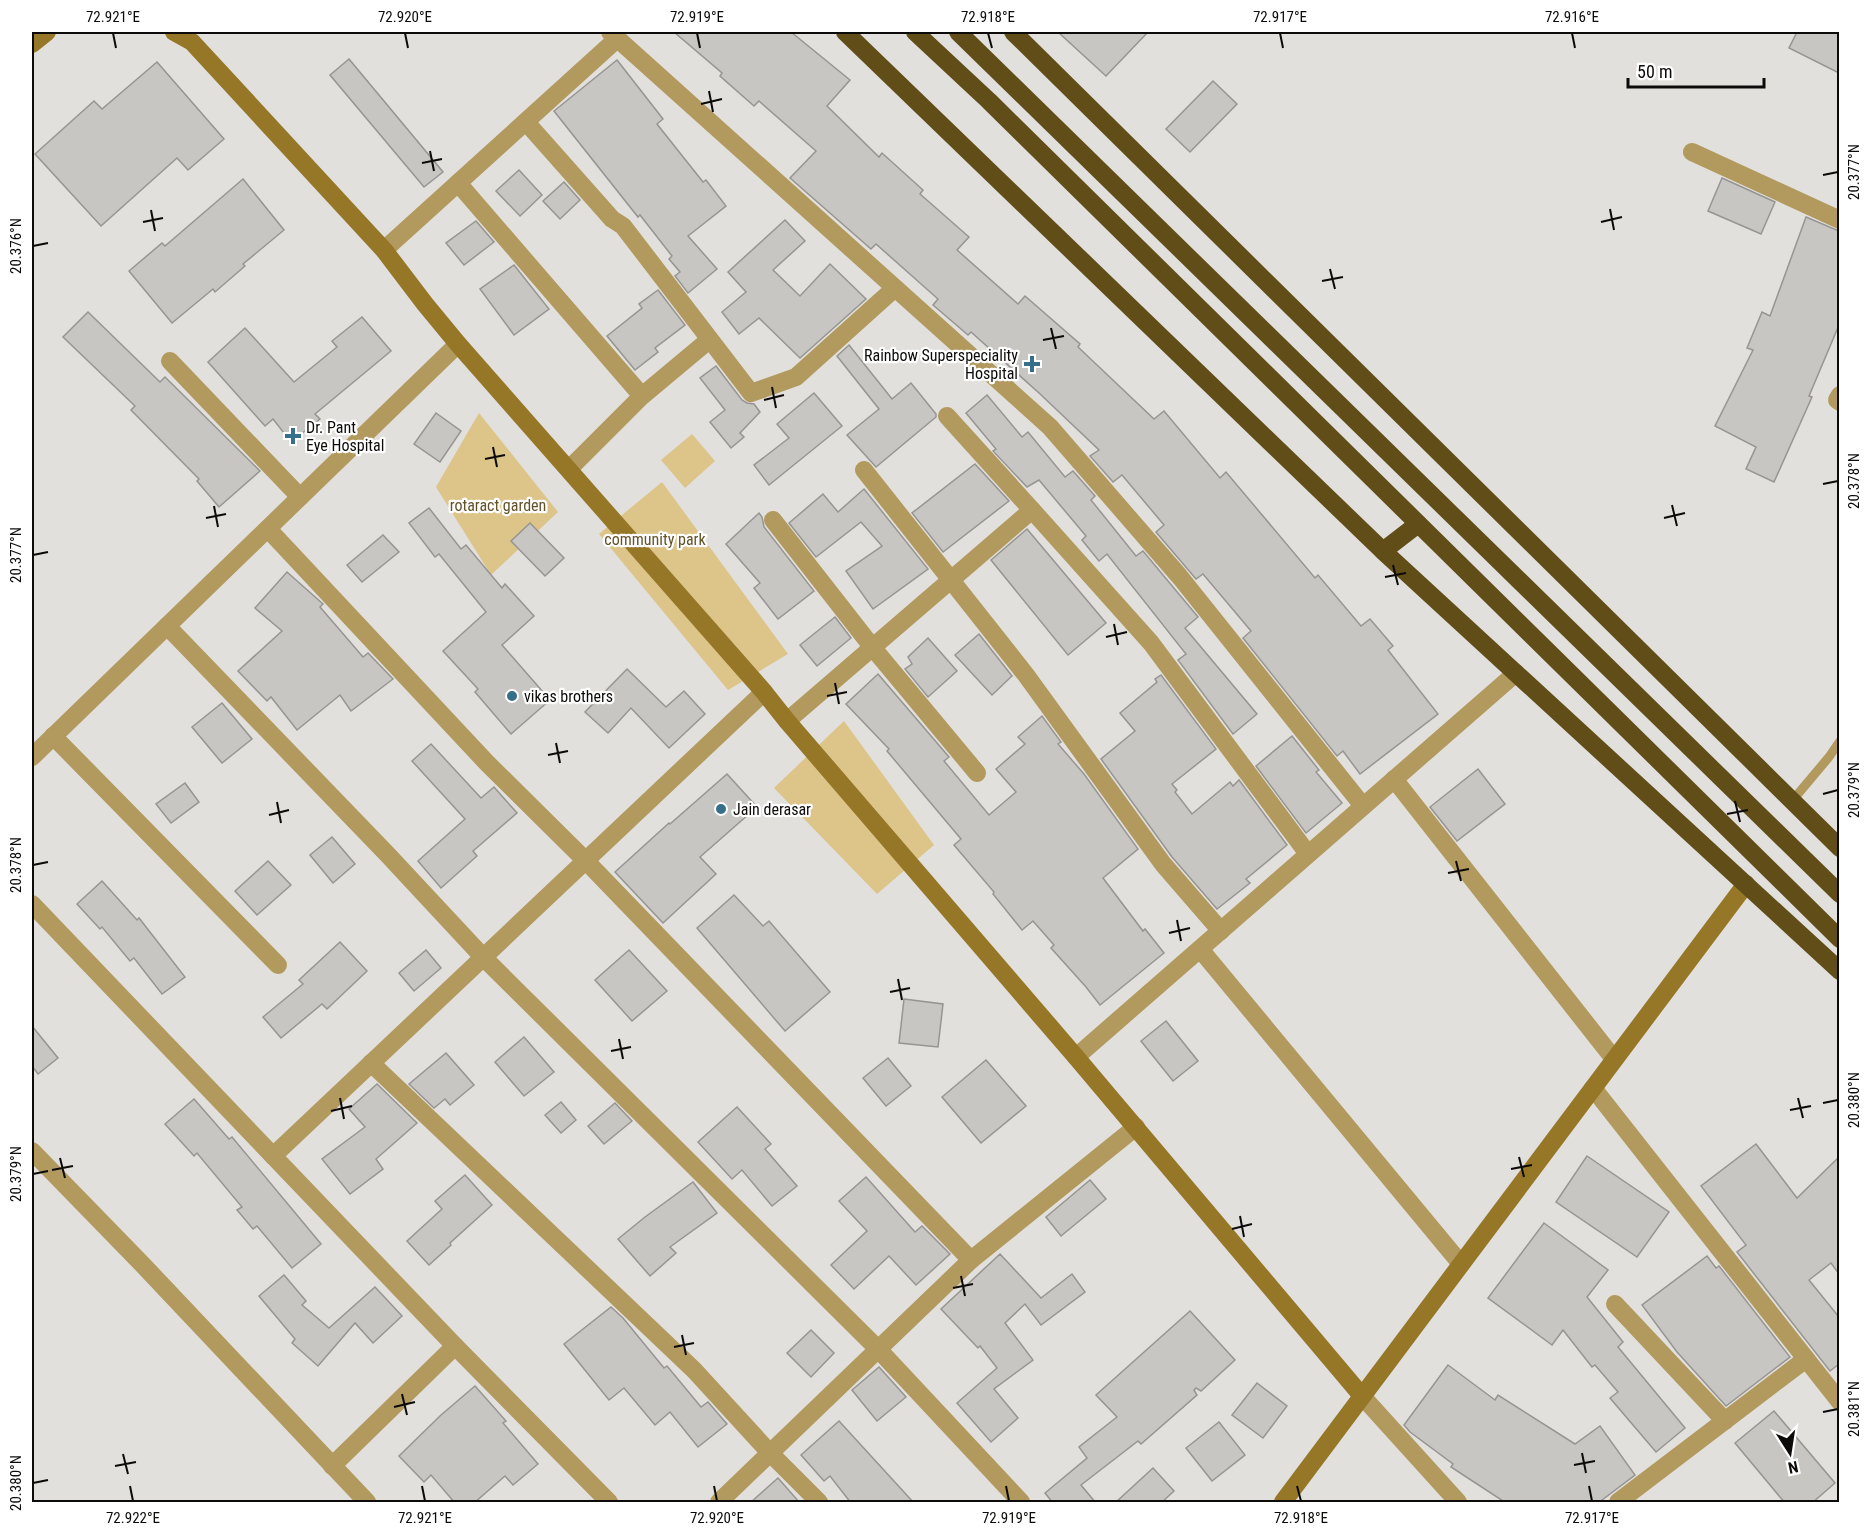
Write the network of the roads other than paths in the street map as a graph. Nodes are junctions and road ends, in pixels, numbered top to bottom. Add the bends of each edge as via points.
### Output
1 (47, 32) edge
2 (174, 32) edge
3 (845, 32) edge
4 (915, 32) edge
5 (958, 32) edge
6 (1013, 32) edge
7 (614, 35) edge
8 (191, 37) edge
9 (32, 44) edge
10 (526, 122) junction
11 (1692, 152) dead end
12 (458, 183) junction
13 (1839, 220) edge
14 (384, 250) junction
15 (895, 288) junction
16 (709, 340) junction
17 (458, 344) junction
18 (170, 361) dead end
19 (1839, 394) edge
20 (642, 396) junction
21 (1839, 402) edge
22 (947, 416) dead end
23 (568, 469) junction
24 (864, 470) dead end
25 (300, 497) junction
26 (1032, 510) junction
27 (773, 520) dead end
28 (1418, 524) junction
29 (268, 529) junction
30 (1383, 551) junction
31 (951, 580) junction
32 (167, 626) junction
33 (873, 648) junction
34 (1515, 673) junction
35 (764, 692) junction
36 (787, 721) junction
37 (53, 736) junction
38 (1839, 741) edge
39 (32, 757) edge
40 (977, 773) dead end
41 (1394, 779) junction
42 (1792, 801) junction
43 (1363, 806) junction
44 (1839, 848) edge
45 (1308, 855) junction
46 (585, 860) junction
47 (1746, 884) junction
48 (1839, 894) edge
49 (32, 904) edge
50 (1221, 931) junction
51 (1839, 939) edge
52 (1200, 949) junction
53 (483, 957) junction
54 (278, 965) dead end
55 (1839, 971) edge
56 (1076, 1057) junction
57 (1614, 1059) junction
58 (371, 1063) junction
59 (1593, 1088) junction
60 (1136, 1127) junction
61 (32, 1151) edge
62 (273, 1156) junction
63 (971, 1260) junction
64 (1461, 1264) junction
65 (1615, 1304) dead end
66 (455, 1346) junction
67 (878, 1349) junction
68 (1806, 1359) junction
69 (1362, 1396) junction
70 (1839, 1402) edge
71 (1725, 1421) junction
72 (770, 1453) junction
73 (332, 1466) junction
74 (367, 1503) edge
75 (609, 1503) edge
76 (719, 1503) edge
77 (819, 1503) edge
78 (1021, 1503) edge
79 (1284, 1503) edge
80 (1458, 1503) edge
81 (1618, 1503) edge

1 - 9 main road
2 - 8 main road
3 - 30 highway
4 - 28 highway
5 - 48 highway
6 - 42 highway
7 - 10 street
7 - 15 street
8 - 14 main road
10 - 12 street
10 - 16 street via 612,219 623,226
11 - 13 street
12 - 14 street
12 - 20 street
14 - 17 main road
15 - 16 street via 796,377 751,393
15 - 43 street via 1050,427 1180,578
16 - 20 street
17 - 23 main road
17 - 25 street
18 - 25 street
19 - 21 street
20 - 23 street
22 - 26 street
23 - 35 main road
24 - 31 street
25 - 29 street
26 - 31 street
26 - 45 street via 1151,643
27 - 33 street
28 - 30 highway
28 - 51 highway
29 - 32 street
29 - 46 street via 486,762
30 - 34 highway
31 - 33 street
31 - 50 street via 1026,675 1163,864
32 - 37 street
32 - 53 street
33 - 36 street
33 - 40 street
34 - 41 street
34 - 47 highway
35 - 36 main road
35 - 46 street
36 - 56 main road
37 - 39 street
37 - 54 street
38 - 42 lane
41 - 43 street
41 - 57 street
42 - 44 highway
43 - 45 street
45 - 50 street
46 - 53 street
46 - 63 street
47 - 55 highway
47 - 57 main road
49 - 62 street
50 - 52 street
52 - 56 street
52 - 64 street
53 - 58 street
53 - 67 street
56 - 60 main road
57 - 59 main road
58 - 62 street
58 - 72 street via 694,1370
59 - 64 main road
59 - 68 street
60 - 63 street
60 - 69 main road
61 - 73 street
62 - 66 street
63 - 67 street
64 - 69 main road
65 - 71 street
66 - 73 street
66 - 75 street
67 - 72 street
67 - 78 street
68 - 70 street
68 - 71 street
69 - 79 main road
69 - 80 street
71 - 81 street
72 - 76 street
72 - 77 street
73 - 74 street

